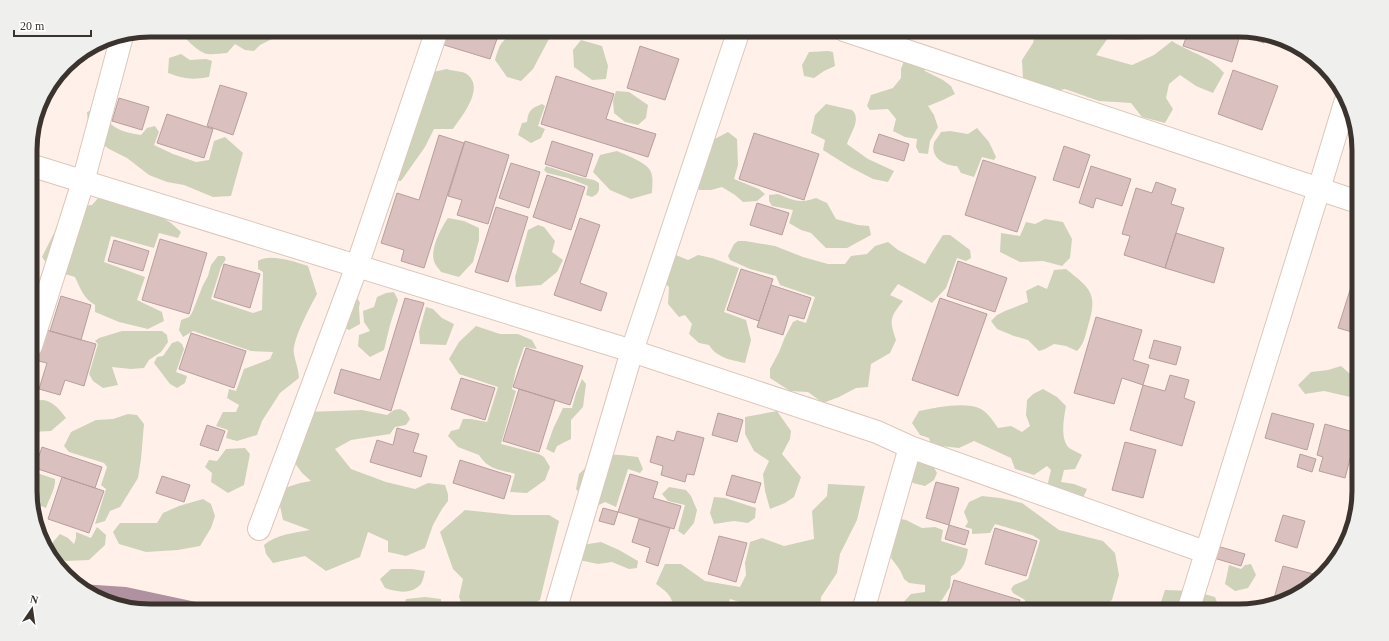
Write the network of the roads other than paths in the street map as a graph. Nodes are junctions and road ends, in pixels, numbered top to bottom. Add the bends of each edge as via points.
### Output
1 (435, 37) edge
2 (737, 37) edge
3 (865, 37) edge
4 (121, 41) edge
5 (1343, 108) edge
6 (37, 167) edge
7 (83, 182) junction
8 (1319, 189) junction
9 (1352, 200) edge
10 (357, 266) junction
11 (37, 327) edge
12 (632, 351) junction
13 (910, 447) junction
14 (259, 529) dead end
15 (1205, 552) junction
16 (557, 604) edge
17 (865, 604) edge
18 (1190, 604) edge

1 - 10 street
2 - 12 street
3 - 8 street
4 - 7 street
5 - 8 street
6 - 7 street
7 - 10 street
7 - 11 street
8 - 9 street
8 - 15 street
10 - 12 street
10 - 14 street
12 - 13 street via 878,432
12 - 16 street
13 - 15 street
13 - 17 street
15 - 18 street

